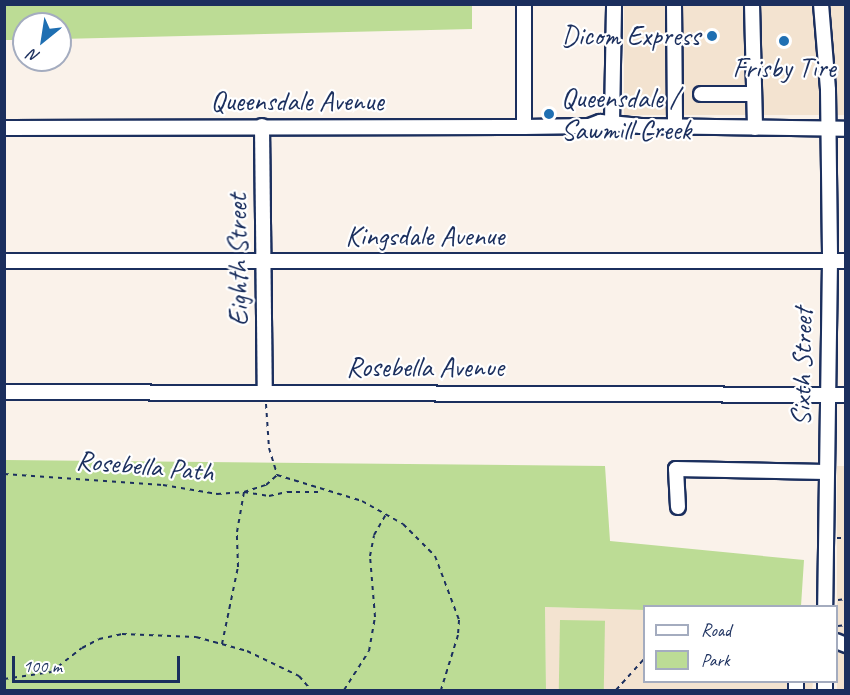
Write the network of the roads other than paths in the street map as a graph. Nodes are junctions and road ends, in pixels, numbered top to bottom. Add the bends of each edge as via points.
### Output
1 (524, 4) edge
2 (614, 4) edge
3 (674, 4) edge
4 (752, 4) edge
5 (821, 4) edge
6 (701, 94) dead end
7 (754, 94) junction
8 (612, 122) junction
9 (262, 126) junction
10 (589, 126) junction
11 (641, 126) junction
12 (524, 127) junction
13 (675, 127) junction
14 (4, 128) edge
15 (755, 128) junction
16 (826, 129) junction
17 (846, 129) edge
18 (4, 261) edge
19 (264, 261) junction
20 (830, 261) junction
21 (846, 261) edge
22 (4, 392) edge
23 (265, 393) junction
24 (827, 395) junction
25 (846, 395) edge
26 (826, 471) junction
27 (678, 507) dead end
28 (825, 605) edge

1 - 12 street
2 - 8 street
3 - 13 street
4 - 7 street
5 - 16 street, Sixth Street
6 - 7 street
7 - 15 street
8 - 10 street, Queensdale Avenue
8 - 11 street, Queensdale Avenue
9 - 12 street, Queensdale Avenue
9 - 14 street, Queensdale Avenue
9 - 19 street, Eighth Street
10 - 11 street, Queensdale Avenue via 621,130
10 - 12 street, Queensdale Avenue
11 - 13 street, Queensdale Avenue
13 - 15 street, Queensdale Avenue
15 - 16 street, Queensdale Avenue
16 - 17 street, Queensdale Avenue
16 - 20 street, Sixth Street
18 - 19 street, Kingsdale Avenue
19 - 20 street, Kingsdale Avenue
19 - 23 street, Eighth Street
20 - 21 street, Kingsdale Avenue
20 - 24 street, Sixth Street
22 - 23 street, Rosebella Avenue
23 - 24 street, Rosebella Avenue
24 - 25 street, Rosebella Avenue
24 - 26 street, Sixth Street
26 - 27 street via 676,469
26 - 28 street, Sixth Street

